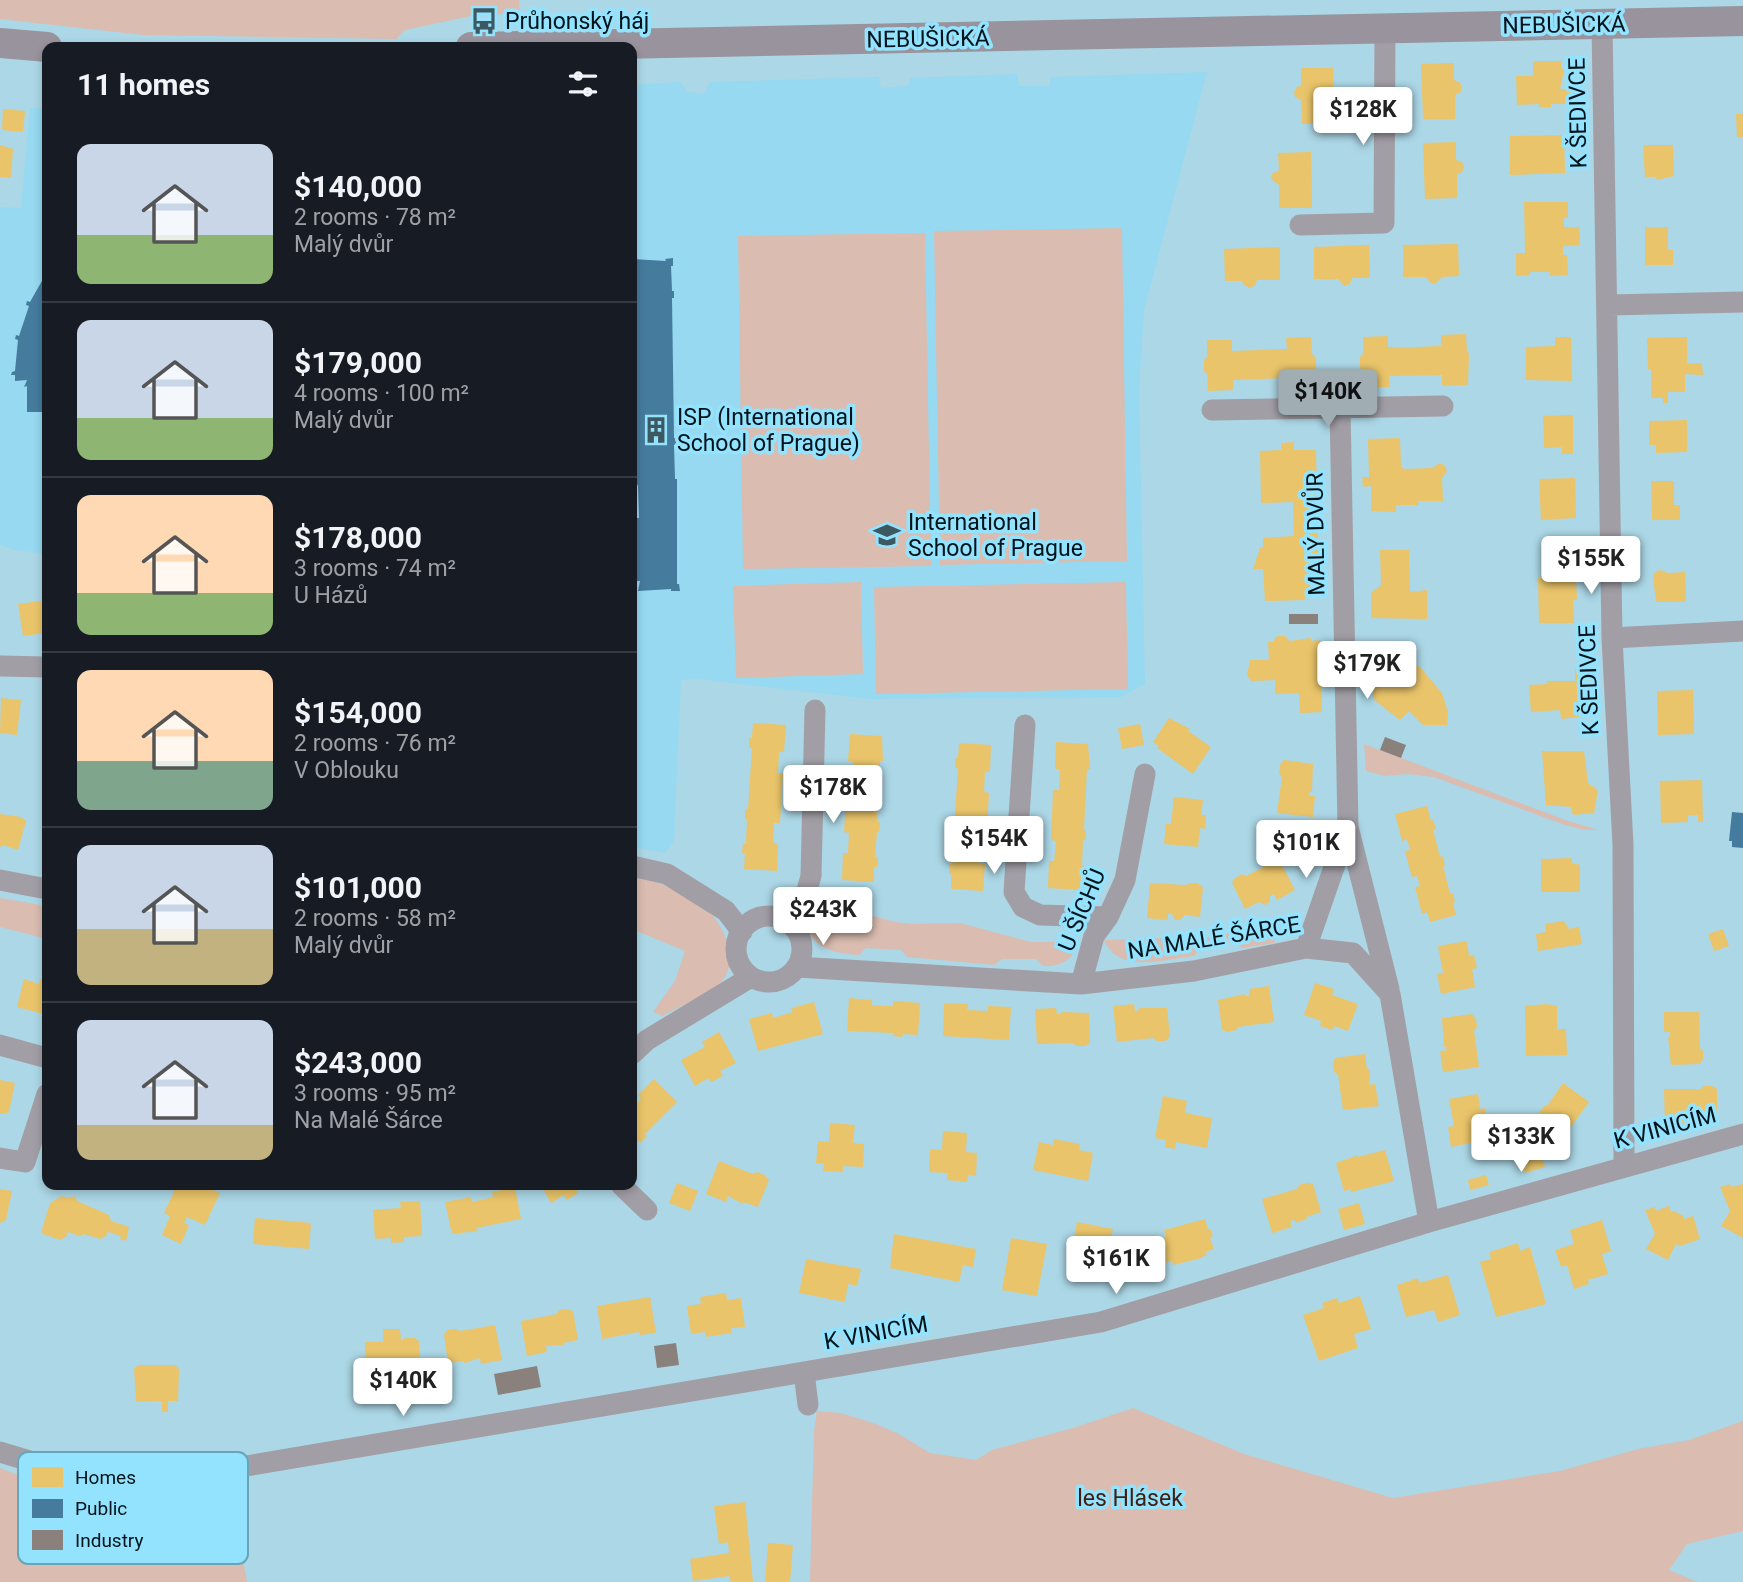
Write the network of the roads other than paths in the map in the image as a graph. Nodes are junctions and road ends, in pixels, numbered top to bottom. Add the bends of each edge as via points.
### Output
1 (1743, 21) edge
2 (1602, 24) junction
3 (1385, 29) junction
4 (0, 43) edge
5 (637, 44) edge
6 (42, 47) edge
7 (1300, 225) dead end
8 (1743, 302) edge
9 (1609, 305) junction
10 (1443, 406) dead end
11 (1340, 408) junction
12 (1212, 410) dead end
13 (1743, 631) edge
14 (1612, 638) junction
15 (0, 666) edge
16 (42, 667) edge
17 (815, 710) dead end
18 (1025, 725) dead end
19 (1145, 774) dead end
20 (1348, 827) junction
21 (637, 867) edge
22 (0, 880) edge
23 (42, 888) edge
24 (1108, 917) junction
25 (788, 922) junction
26 (741, 932) junction
27 (1306, 948) junction
28 (797, 967) junction
29 (751, 977) junction
30 (1081, 984) junction
31 (1390, 994) junction
32 (0, 1045) edge
33 (637, 1049) edge
34 (42, 1057) edge
35 (42, 1109) edge
36 (1743, 1134) edge
37 (0, 1158) edge
38 (1624, 1167) junction
39 (626, 1190) edge
40 (647, 1210) dead end
41 (1429, 1222) junction
42 (804, 1372) junction
43 (808, 1405) dead end
44 (0, 1452) edge
45 (18, 1457) edge
46 (248, 1466) edge

1 - 2 street, NEBUŠICKÁ
2 - 3 street, NEBUŠICKÁ
2 - 9 street, K ŠEDIVCE
3 - 5 street, NEBUŠICKÁ
3 - 7 street via 1384,223
4 - 6 street
8 - 9 street
9 - 14 street, K ŠEDIVCE
10 - 11 street
11 - 12 street
11 - 20 street, MALÝ DVŮR
13 - 14 street
14 - 38 street, K ŠEDIVCE via 1623,845
15 - 16 street
17 - 25 street via 811,876 806,894
18 - 24 street via 1014,892 1023,907 1040,915
19 - 24 street, U ŠÍCHŮ via 1125,880
20 - 27 street, MALÝ DVŮR
20 - 31 street, MALÝ DVŮR
21 - 26 street via 667,874 726,911
22 - 23 street
24 - 30 street, U ŠÍCHŮ via 1094,936
25 - 26 street via 768,916
25 - 28 street via 802,948
26 - 29 street via 738,961
27 - 30 street, NA MALÉ ŠÁRCE via 1194,971
27 - 31 street, NA MALÉ ŠÁRCE via 1353,953
28 - 29 street, NA MALÉ ŠÁRCE via 781,980
28 - 30 street, NA MALÉ ŠÁRCE
29 - 33 street
31 - 41 street
32 - 34 street
35 - 37 street via 25,1162
36 - 38 street, K VINICÍM
38 - 41 street, K VINICÍM
39 - 40 street
41 - 42 street, K VINICÍM via 1101,1322
42 - 43 street
42 - 46 street, K VINICÍM
44 - 45 street, K VINICÍM

